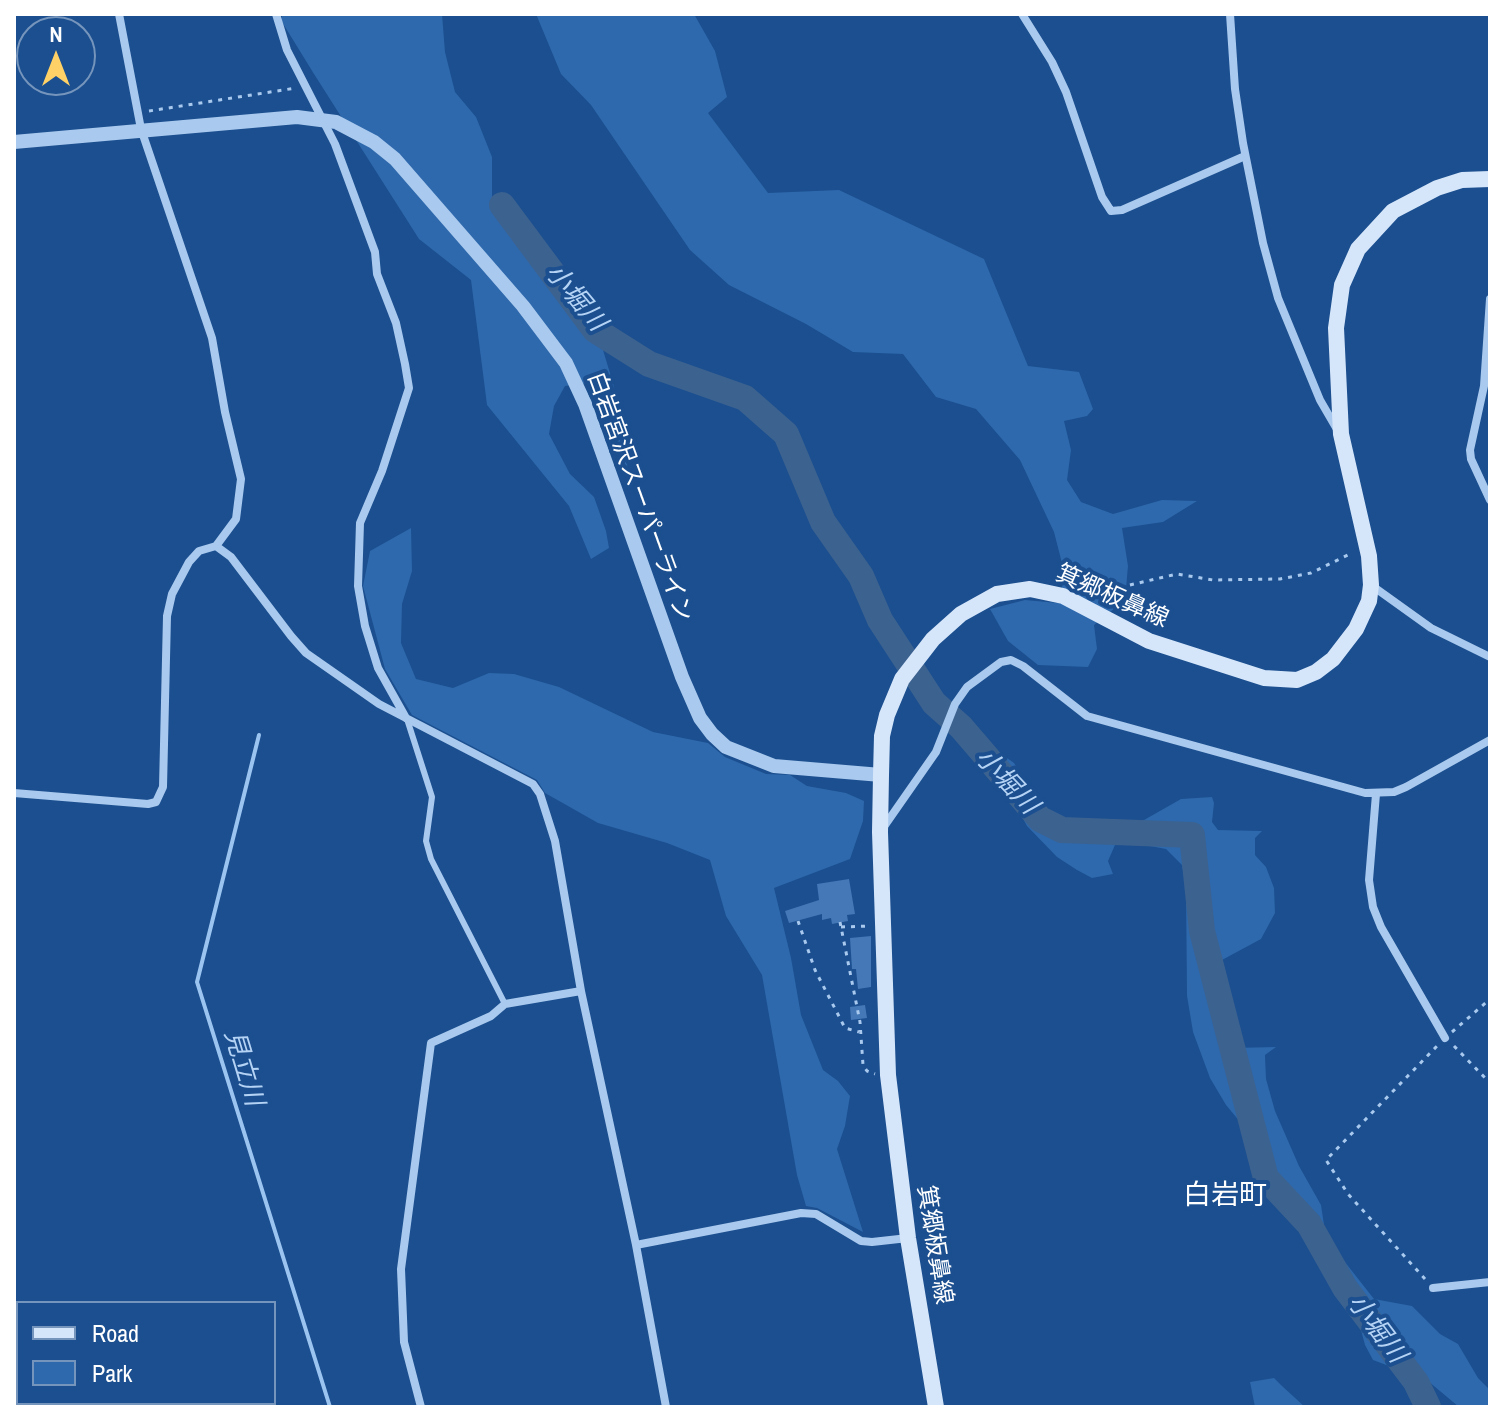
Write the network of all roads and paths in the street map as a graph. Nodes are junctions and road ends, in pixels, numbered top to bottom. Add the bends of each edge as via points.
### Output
1 (119, 14) edge
2 (276, 14) edge
3 (1022, 14) edge
4 (1230, 14) edge
5 (304, 87) junction
6 (138, 113) junction
7 (141, 129) junction
8 (14, 142) edge
9 (1245, 156) junction
10 (1490, 179) edge
11 (1490, 299) edge
12 (1341, 434) junction
13 (1490, 500) edge
14 (216, 546) junction
15 (1366, 547) junction
16 (1371, 585) junction
17 (1076, 603) junction
18 (1489, 654) edge
19 (407, 718) junction
20 (1490, 740) edge
21 (881, 775) junction
22 (14, 793) edge
23 (1376, 794) junction
24 (880, 832) junction
25 (798, 921) dead end
26 (883, 926) junction
27 (581, 991) junction
28 (1490, 999) edge
29 (505, 1004) junction
30 (861, 1032) junction
31 (1445, 1038) junction
32 (888, 1075) junction
33 (1490, 1083) edge
34 (908, 1238) junction
35 (636, 1245) junction
36 (1490, 1282) edge
37 (1433, 1288) joint
38 (421, 1407) edge
39 (666, 1407) edge
40 (936, 1407) edge

1 - 6 street
2 - 5 street
3 - 9 street via 1066,92 1111,211
4 - 9 street
5 - 6 path
5 - 19 street via 335,144 375,252 409,388 363,512 358,573 365,626 378,668
6 - 7 street
7 - 8 street, 白岩宮沢スーパーライン
7 - 14 street via 212,338 241,479 236,519
7 - 21 street, 白岩宮沢スーパーライン via 297,117 336,122 395,159 523,306 576,382 682,677 712,734 726,747 774,766
9 - 12 street via 1278,298 1320,400
10 - 12 main road, 箕郷板鼻線 via 1462,180 1415,198 1383,220 1358,249 1338,308
11 - 13 street via 1484,386 1470,450
12 - 15 main road, 箕郷板鼻線
14 - 19 street via 231,557 306,653
14 - 22 street via 199,551 172,594 163,787 156,802
15 - 16 main road, 箕郷板鼻線
15 - 17 path via 1311,573 1280,579 1213,580 1177,574 1095,592
16 - 17 main road, 箕郷板鼻線 via 1369,601 1333,659 1297,680 1264,678 1149,641
16 - 18 street via 1431,628
17 - 21 main road, 箕郷板鼻線 via 1042,590 1007,591 950,623 902,679 882,736
19 - 27 street via 533,784 540,794 555,841
19 - 29 lane via 432,797 426,841 431,859
20 - 23 street via 1406,787
21 - 24 main road, 箕郷板鼻線
23 - 24 street via 1087,716 1011,660 967,687 936,752
23 - 31 street via 1369,880 1373,907
24 - 26 main road, 箕郷板鼻線
25 - 30 path via 815,970 845,1028
26 - 30 path via 840,925
26 - 32 main road, 箕郷板鼻線
27 - 29 street
27 - 35 street
28 - 31 path
29 - 38 street via 491,1016 433,1040 430,1048 401,1269 404,1342
30 - 32 path via 863,1065 876,1075
31 - 33 path
31 - 37 path via 1326,1160 1348,1194
32 - 34 main road, 箕郷板鼻線
34 - 35 street via 861,1241 816,1214 801,1213
34 - 40 main road, 箕郷板鼻線
35 - 39 street
36 - 37 street

